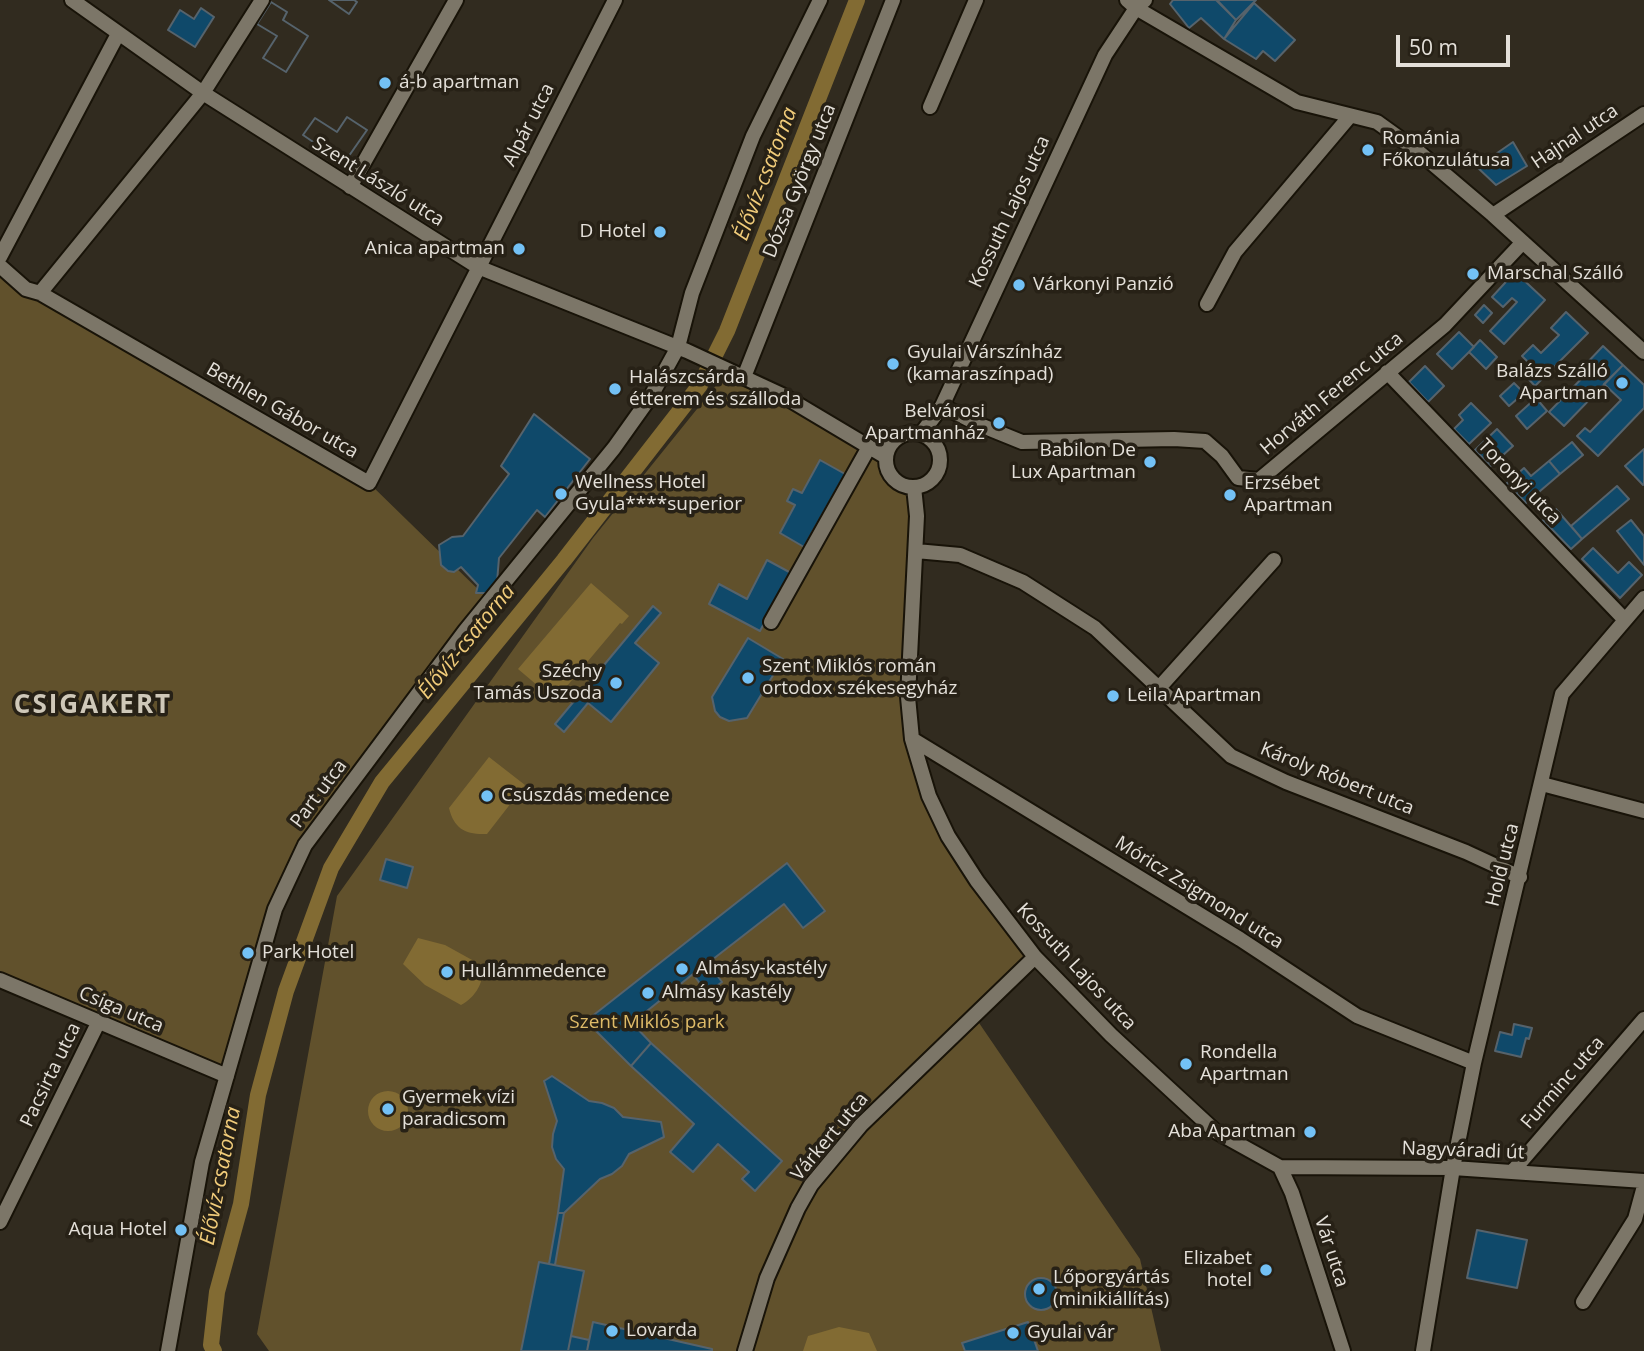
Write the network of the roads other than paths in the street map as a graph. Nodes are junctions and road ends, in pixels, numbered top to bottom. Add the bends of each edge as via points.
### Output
1 (72, 0) edge
2 (262, 0) edge
3 (456, 0) edge
4 (615, 0) edge
5 (820, 0) edge
6 (893, 0) edge
7 (976, 0) edge
8 (1136, 3) edge
9 (118, 34) junction
10 (203, 93) junction
11 (930, 107) dead end
12 (1644, 114) edge
13 (1350, 116) junction
14 (350, 187) junction
15 (1493, 215) junction
16 (1523, 242) junction
17 (1, 256) edge
18 (478, 267) junction
19 (40, 293) junction
20 (1207, 304) dead end
21 (1642, 347) edge
22 (683, 349) junction
23 (1387, 372) junction
24 (741, 376) junction
25 (942, 406) junction
26 (921, 434) junction
27 (869, 447) junction
28 (886, 457) junction
29 (914, 487) junction
30 (916, 551) junction
31 (1274, 560) dead end
32 (1644, 598) edge
33 (1624, 619) junction
34 (771, 622) dead end
35 (1158, 689) junction
36 (912, 739) junction
37 (1542, 784) junction
38 (1644, 811) edge
39 (1520, 877) junction
40 (1035, 957) junction
41 (0, 980) edge
42 (1644, 1019) edge
43 (99, 1021) junction
44 (1474, 1063) junction
45 (227, 1076) junction
46 (1280, 1167) junction
47 (1453, 1168) junction
48 (1512, 1172) junction
49 (1644, 1183) edge
50 (0, 1222) edge
51 (1583, 1302) dead end
52 (168, 1351) edge
53 (745, 1351) edge
54 (1343, 1351) edge
55 (1423, 1351) edge

1 - 9 street, Szent László utca
2 - 10 street
3 - 14 street
4 - 18 street, Alpár utca
5 - 22 street via 753,136 692,293
6 - 24 street, Dózsa György utca
7 - 11 street
8 - 13 street via 1297,102
8 - 25 street, Kossuth Lajos utca via 1105,55
9 - 10 street, Szent László utca
9 - 17 street
10 - 14 street, Szent László utca
10 - 19 street
12 - 15 street, Hajnal utca
13 - 15 street via 1377,122
13 - 20 street via 1235,251
14 - 18 street, Szent László utca
15 - 16 street
16 - 21 street
16 - 23 street, Horváth Ferenc utca via 1445,325
17 - 19 street, Bethlen Gábor utca via 26,289
18 - 19 street, Bethlen Gábor utca via 369,483
18 - 22 street, Szent László utca
22 - 24 street, Szent László utca
22 - 45 street, Part utca via 614,448 465,631 304,845 275,909
23 - 25 street, Horváth Ferenc utca via 1259,480 1238,478 1205,441 1022,442
23 - 33 street, Toronyi utca
24 - 27 street
25 - 26 street, Kossuth Lajos utca
26 - 28 street via 902,435 888,448
26 - 29 street via 936,445 940,463 931,480
27 - 28 street
27 - 34 street
28 - 29 street via 896,482
29 - 30 street, Kossuth Lajos utca
30 - 35 street, Károly Róbert utca via 960,555 1023,582 1095,628
30 - 36 street, Kossuth Lajos utca via 908,697
31 - 35 street
32 - 33 street, Hold utca
33 - 37 street, Hold utca via 1562,694
35 - 39 street, Károly Róbert utca via 1231,756
36 - 40 street, Kossuth Lajos utca via 929,796 948,836
36 - 44 street, Móricz Zsigmond utca via 1240,939 1357,1016
37 - 38 street
37 - 39 street, Hold utca
39 - 44 street, Hold utca
40 - 46 street, Kossuth Lajos utca via 1215,1131
40 - 53 street, Várkert utca via 862,1125 811,1185 767,1278
41 - 43 street, Csiga utca
42 - 48 street, Furminc utca
43 - 45 street, Csiga utca
43 - 50 street, Pacsirta utca
44 - 47 street, Hold utca
45 - 52 street, Part utca via 202,1162
46 - 47 street, Nagyváradi út
46 - 54 street, Vár utca
47 - 48 street, Nagyváradi út
47 - 55 street, Hold utca
48 - 49 street, Nagyváradi út
49 - 51 street, Nagyváradi út via 1635,1219

